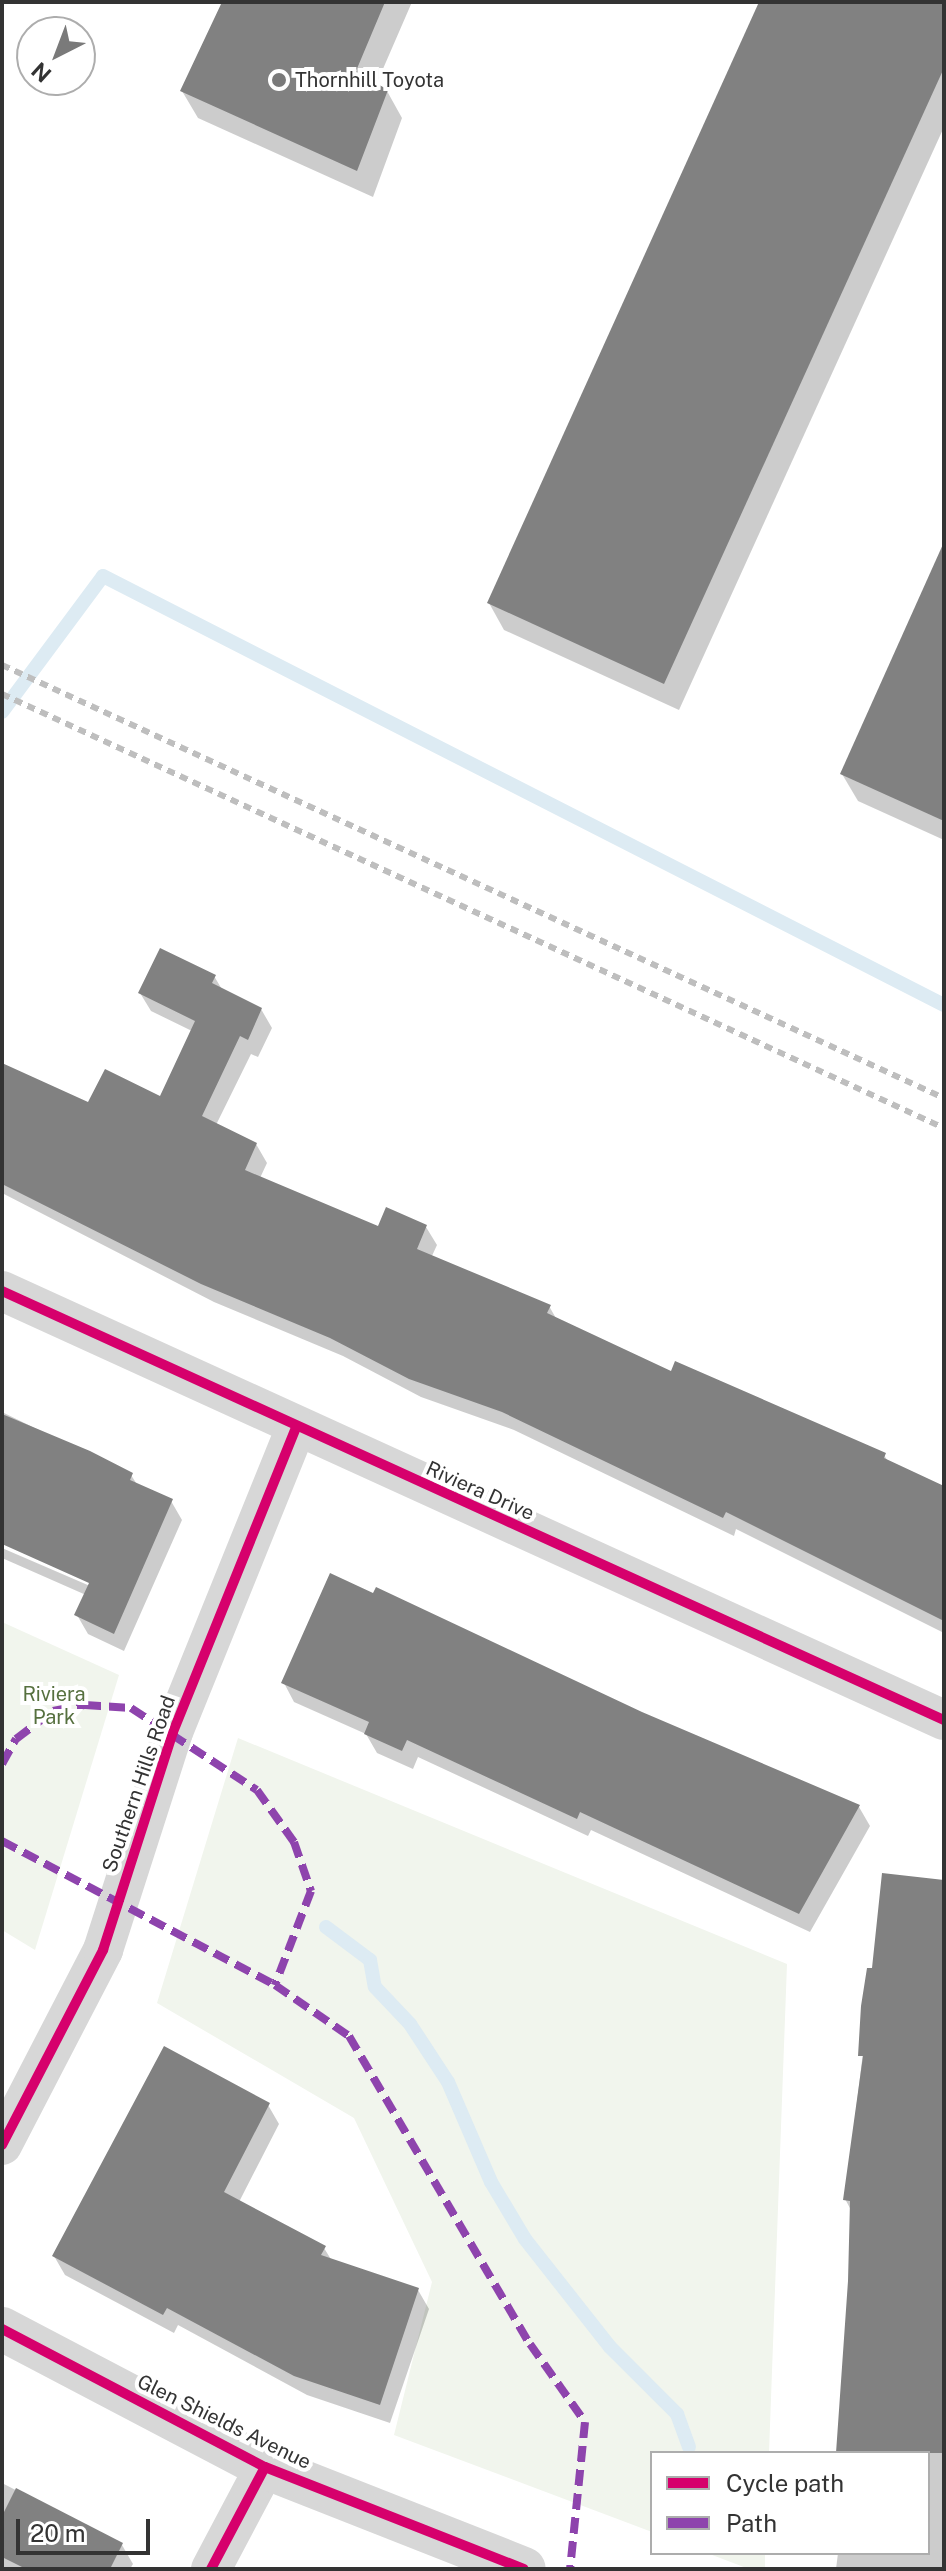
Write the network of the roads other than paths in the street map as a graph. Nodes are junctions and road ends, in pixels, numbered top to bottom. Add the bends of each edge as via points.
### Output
1 (2, 1291) edge
2 (296, 1428) junction
3 (944, 1720) edge
4 (2, 2145) edge
5 (2, 2329) edge
6 (265, 2467) junction
7 (211, 2569) edge
8 (524, 2569) edge

1 - 2 street, Riviera Drive
2 - 3 street, Riviera Drive
2 - 4 street, Southern Hills Road via 173,1732 103,1950
5 - 6 street, Glen Shields Avenue
6 - 7 street
6 - 8 street, Glen Shields Avenue

